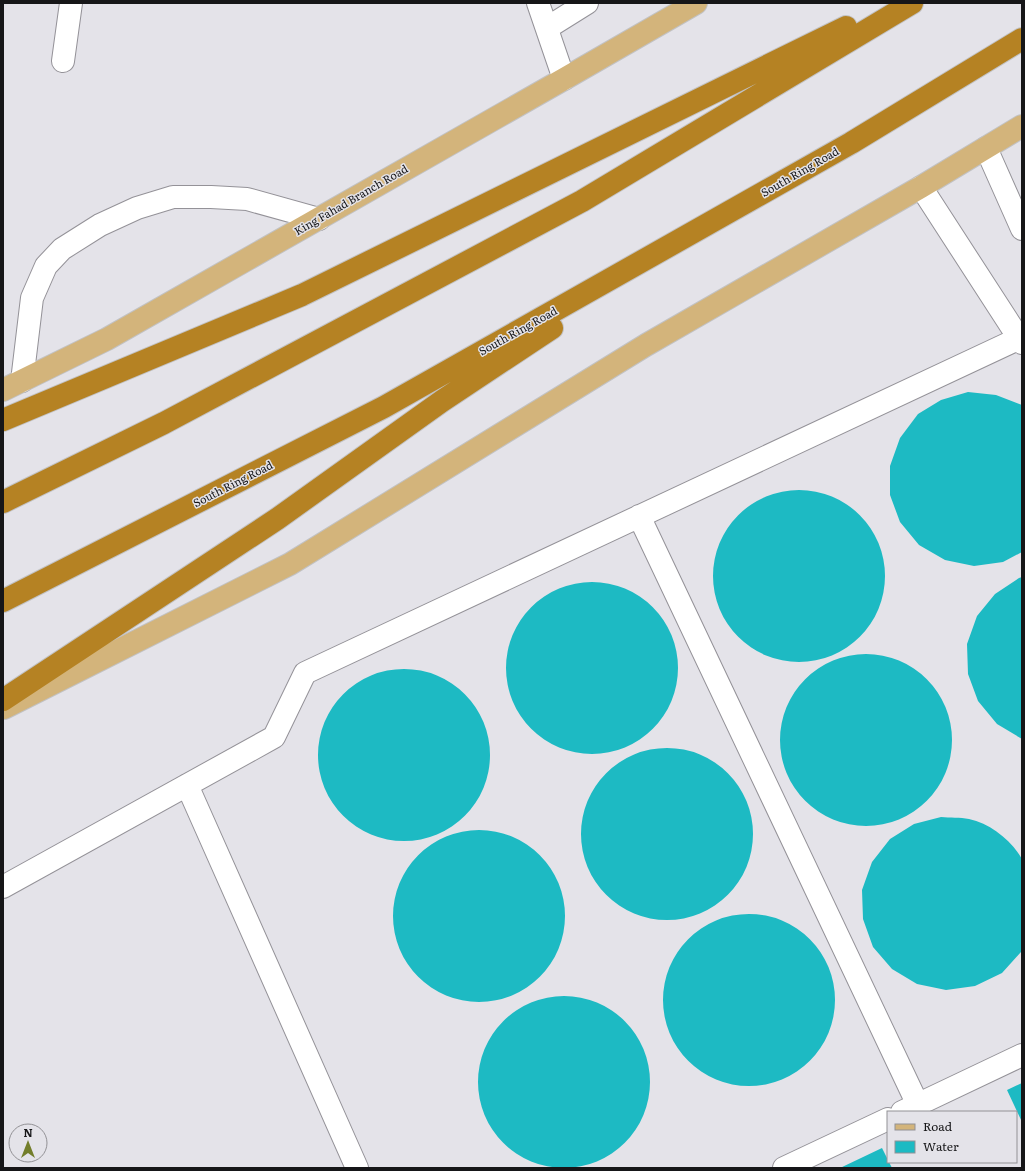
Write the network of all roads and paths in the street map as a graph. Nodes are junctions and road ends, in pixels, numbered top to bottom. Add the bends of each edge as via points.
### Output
1 (71, 3) edge
2 (538, 3) edge
3 (587, 3) edge
4 (696, 3) edge
5 (896, 3) edge
6 (912, 3) edge
7 (547, 28) junction
8 (1022, 40) edge
9 (63, 61) dead end
10 (564, 79) junction
11 (1022, 126) edge
12 (986, 148) junction
13 (922, 187) junction
14 (319, 219) junction
15 (712, 222) junction
16 (1022, 229) edge
17 (1021, 339) edge
18 (12, 386) edge
19 (3, 420) edge
20 (3, 502) edge
21 (638, 516) junction
22 (3, 601) edge
23 (3, 700) edge
24 (3, 709) edge
25 (187, 785) junction
26 (3, 887) edge
27 (1022, 1055) edge
28 (910, 1108) edge
29 (887, 1119) edge
30 (357, 1168) edge
31 (784, 1168) edge

1 - 9 street
2 - 7 street
3 - 7 street
4 - 10 main road, King Fahad Branch Road
5 - 19 highway via 302,295
6 - 20 highway via 582,201 164,423
7 - 10 street
8 - 15 highway, South Ring Road via 851,143
10 - 14 main road, King Fahad Branch Road
11 - 12 main road
12 - 13 main road
12 - 16 street
13 - 17 street
13 - 24 main road via 646,345 290,564
14 - 18 main road, King Fahad Branch Road via 106,339
14 - 18 street via 246,199 173,197 137,208 100,225 62,249 46,266 32,298
15 - 22 highway, South Ring Road via 384,407
15 - 23 highway via 442,401 277,520
17 - 21 street
21 - 25 street via 305,673 274,737
21 - 28 street
25 - 26 street
25 - 30 street
27 - 28 street
29 - 31 street

